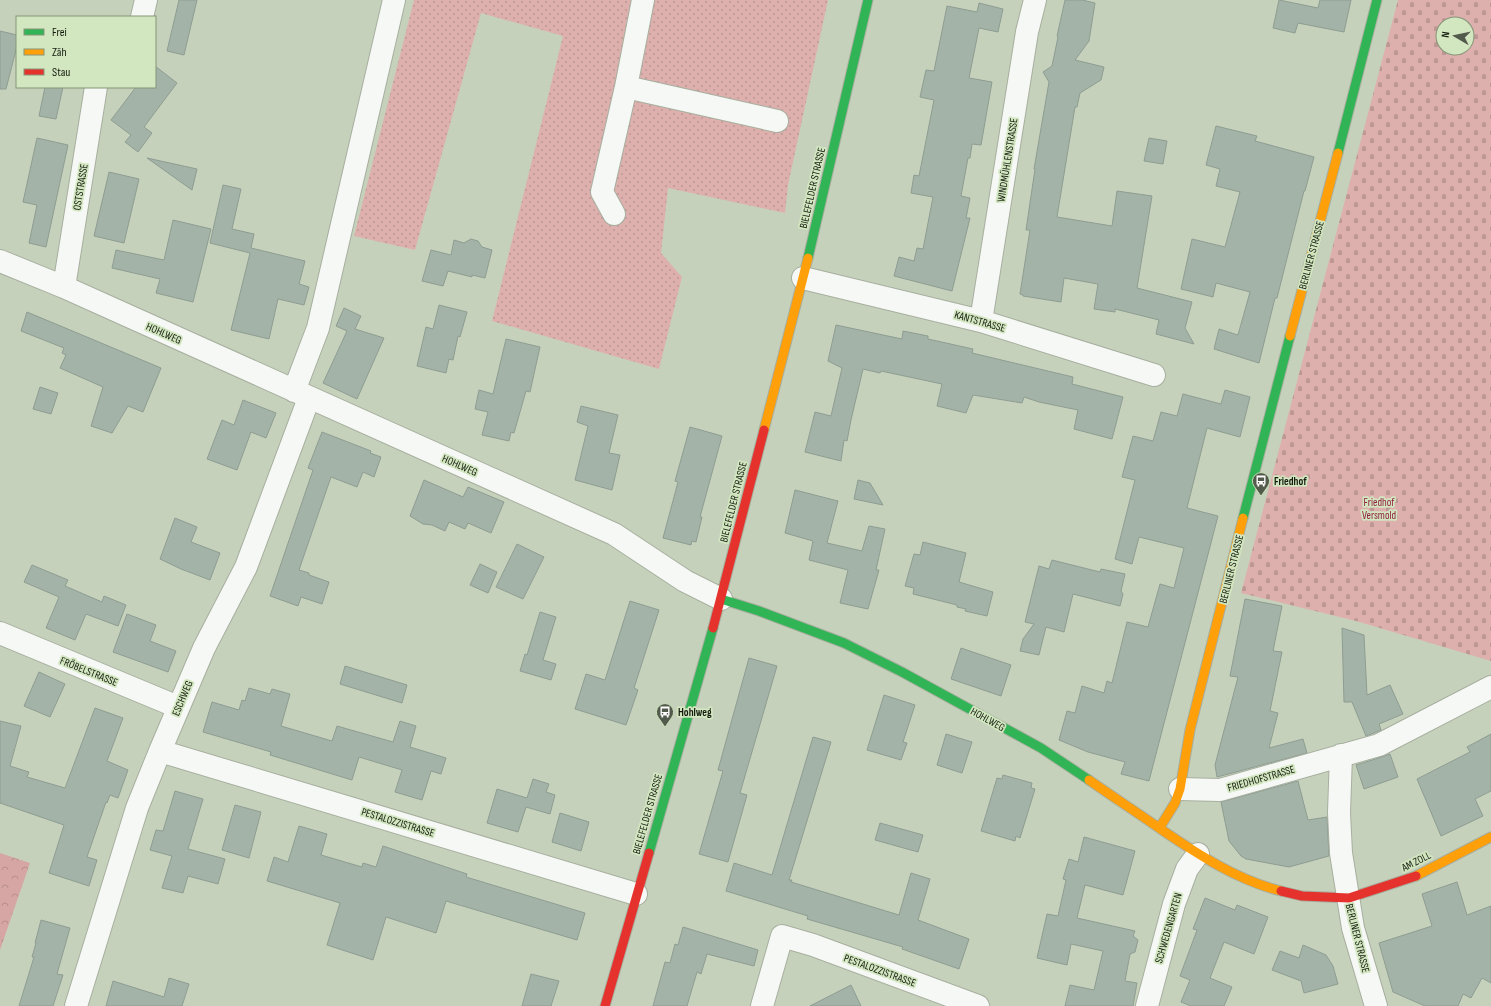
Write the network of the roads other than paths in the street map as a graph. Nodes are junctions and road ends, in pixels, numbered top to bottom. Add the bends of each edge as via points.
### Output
1 (146, 0) edge
2 (394, 0) edge
3 (643, 0) edge
4 (868, 0) edge
5 (1035, 0) edge
6 (1377, 0) edge
7 (142, 16) edge
8 (626, 87) junction
9 (96, 88) edge
10 (778, 121) dead end
11 (614, 214) dead end
12 (0, 261) edge
13 (803, 278) junction
14 (64, 287) junction
15 (981, 321) junction
16 (1154, 375) dead end
17 (302, 395) junction
18 (721, 599) junction
19 (0, 633) edge
20 (1491, 687) edge
21 (178, 707) junction
22 (160, 750) junction
23 (1341, 756) junction
24 (1180, 789) junction
25 (1160, 827) junction
26 (1491, 837) edge
27 (1198, 854) junction
28 (636, 894) junction
29 (1349, 898) junction
30 (76, 1006) edge
31 (605, 1006) edge
32 (762, 1006) edge
33 (978, 1006) edge
34 (1147, 1006) edge
35 (1376, 1006) edge

1 - 7 street
2 - 17 street, ESCHWEG
3 - 8 street
4 - 13 street, BIELEFELDER STRASSE
5 - 15 street, WINDMÜHLENSTRASSE via 1027,32
6 - 24 street, BERLINER STRASSE via 1251,485 1192,722
8 - 10 street
8 - 11 street via 602,192
9 - 14 street, OSTSTRASSE
12 - 14 street, HOHLWEG
13 - 15 street, KANTSTRASSE
13 - 18 street, BIELEFELDER STRASSE
14 - 17 street, HOHLWEG
15 - 16 street, KANTSTRASSE
17 - 18 street, HOHLWEG via 614,534 685,581
17 - 21 street, ESCHWEG via 246,567 204,648
18 - 25 street, HOHLWEG via 844,643 902,672 1041,748
18 - 28 street, BIELEFELDER STRASSE
19 - 21 street, FRÖBELSTRASSE
20 - 23 street, FRIEDHOFSTRASSE via 1379,745
21 - 22 street, ESCHWEG
22 - 28 street, PESTALOZZISTRASSE
22 - 30 street, ESCHWEG via 135,815
23 - 24 street, FRIEDHOFSTRASSE via 1220,790
23 - 29 street via 1341,853
24 - 25 street, BERLINER STRASSE via 1175,803
25 - 27 street, BERLINER STRASSE
26 - 29 street, AM ZOLL via 1411,879
27 - 29 street, BERLINER STRASSE via 1233,873 1270,888 1302,896
27 - 34 street, SCHWEDENGARTEN via 1187,869 1174,904
28 - 31 street, BIELEFELDER STRASSE
29 - 35 street, BERLINER STRASSE via 1353,928
32 - 33 street, PESTALOZZISTRASSE via 782,936

